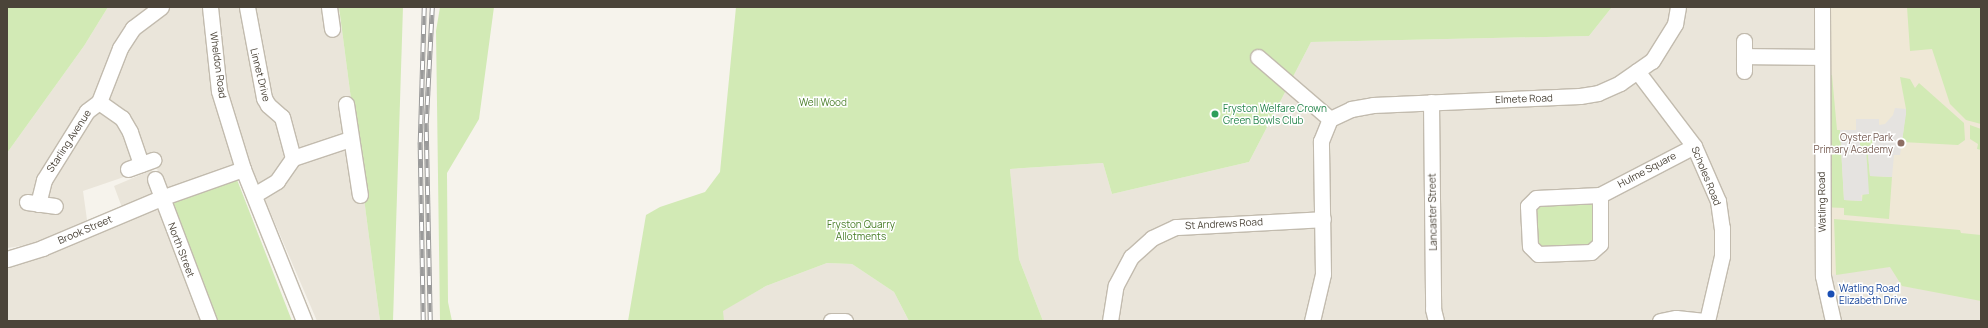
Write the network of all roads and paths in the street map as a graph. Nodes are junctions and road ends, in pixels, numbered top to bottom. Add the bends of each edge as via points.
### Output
1 (161, 7) edge
2 (210, 7) edge
3 (247, 7) edge
4 (329, 7) edge
5 (1678, 7) edge
6 (1822, 7) edge
7 (332, 29) dead end
8 (1258, 57) dead end
9 (1821, 57) junction
10 (1637, 71) junction
11 (1744, 71) dead end
12 (99, 102) junction
13 (1431, 102) junction
14 (346, 104) dead end
15 (1330, 119) junction
16 (350, 139) junction
17 (1694, 146) junction
18 (293, 158) junction
19 (141, 164) dead end
20 (244, 169) junction
21 (155, 179) dead end
22 (254, 195) junction
23 (360, 195) dead end
24 (1600, 195) junction
25 (161, 198) junction
26 (55, 206) dead end
27 (1323, 219) junction
28 (7, 259) edge
29 (209, 321) edge
30 (304, 321) edge
31 (831, 321) edge
32 (845, 321) edge
33 (1110, 321) edge
34 (1311, 321) edge
35 (1436, 321) edge
36 (1660, 321) edge
37 (1707, 321) edge
38 (1833, 321) edge

1 - 12 street, Starling Avenue via 133,28 120,48
2 - 20 street, Wheldon Road via 219,91
3 - 18 street, Linnet Drive via 264,98 268,105 282,116
4 - 7 street
5 - 10 street, Elmete Road via 1676,24 1665,43 1652,61
6 - 9 street, Watling Road
8 - 15 street
9 - 11 street via 1744,48
9 - 38 street, Watling Road via 1823,276
10 - 13 street, Elmete Road via 1620,84 1598,93 1580,96
10 - 17 street, Scholes Road
12 - 19 street via 122,118 130,132
12 - 26 street, Starling Avenue via 87,111 32,203
13 - 15 street, Elmete Road via 1373,105 1351,109
13 - 35 street, Lancaster Street via 1433,309
14 - 16 street
15 - 27 street via 1320,141
16 - 18 street
16 - 23 street
17 - 24 street, Hulme Square
17 - 37 street, Scholes Road via 1718,201 1722,228 1722,256
18 - 22 street via 277,181
20 - 22 street, Wheldon Road
20 - 25 street
21 - 25 street, North Street
22 - 30 street, Wheldon Road
24 - 24 street, Hulme Square via 1536,198 1528,206 1530,246 1538,254 1590,252 1600,244
25 - 28 street, Brook Street via 42,248
25 - 29 street, North Street
27 - 33 street, St Andrews Road via 1176,227 1152,238 1131,257 1116,284
27 - 34 street via 1323,274
31 - 32 street
36 - 37 street via 1676,318

